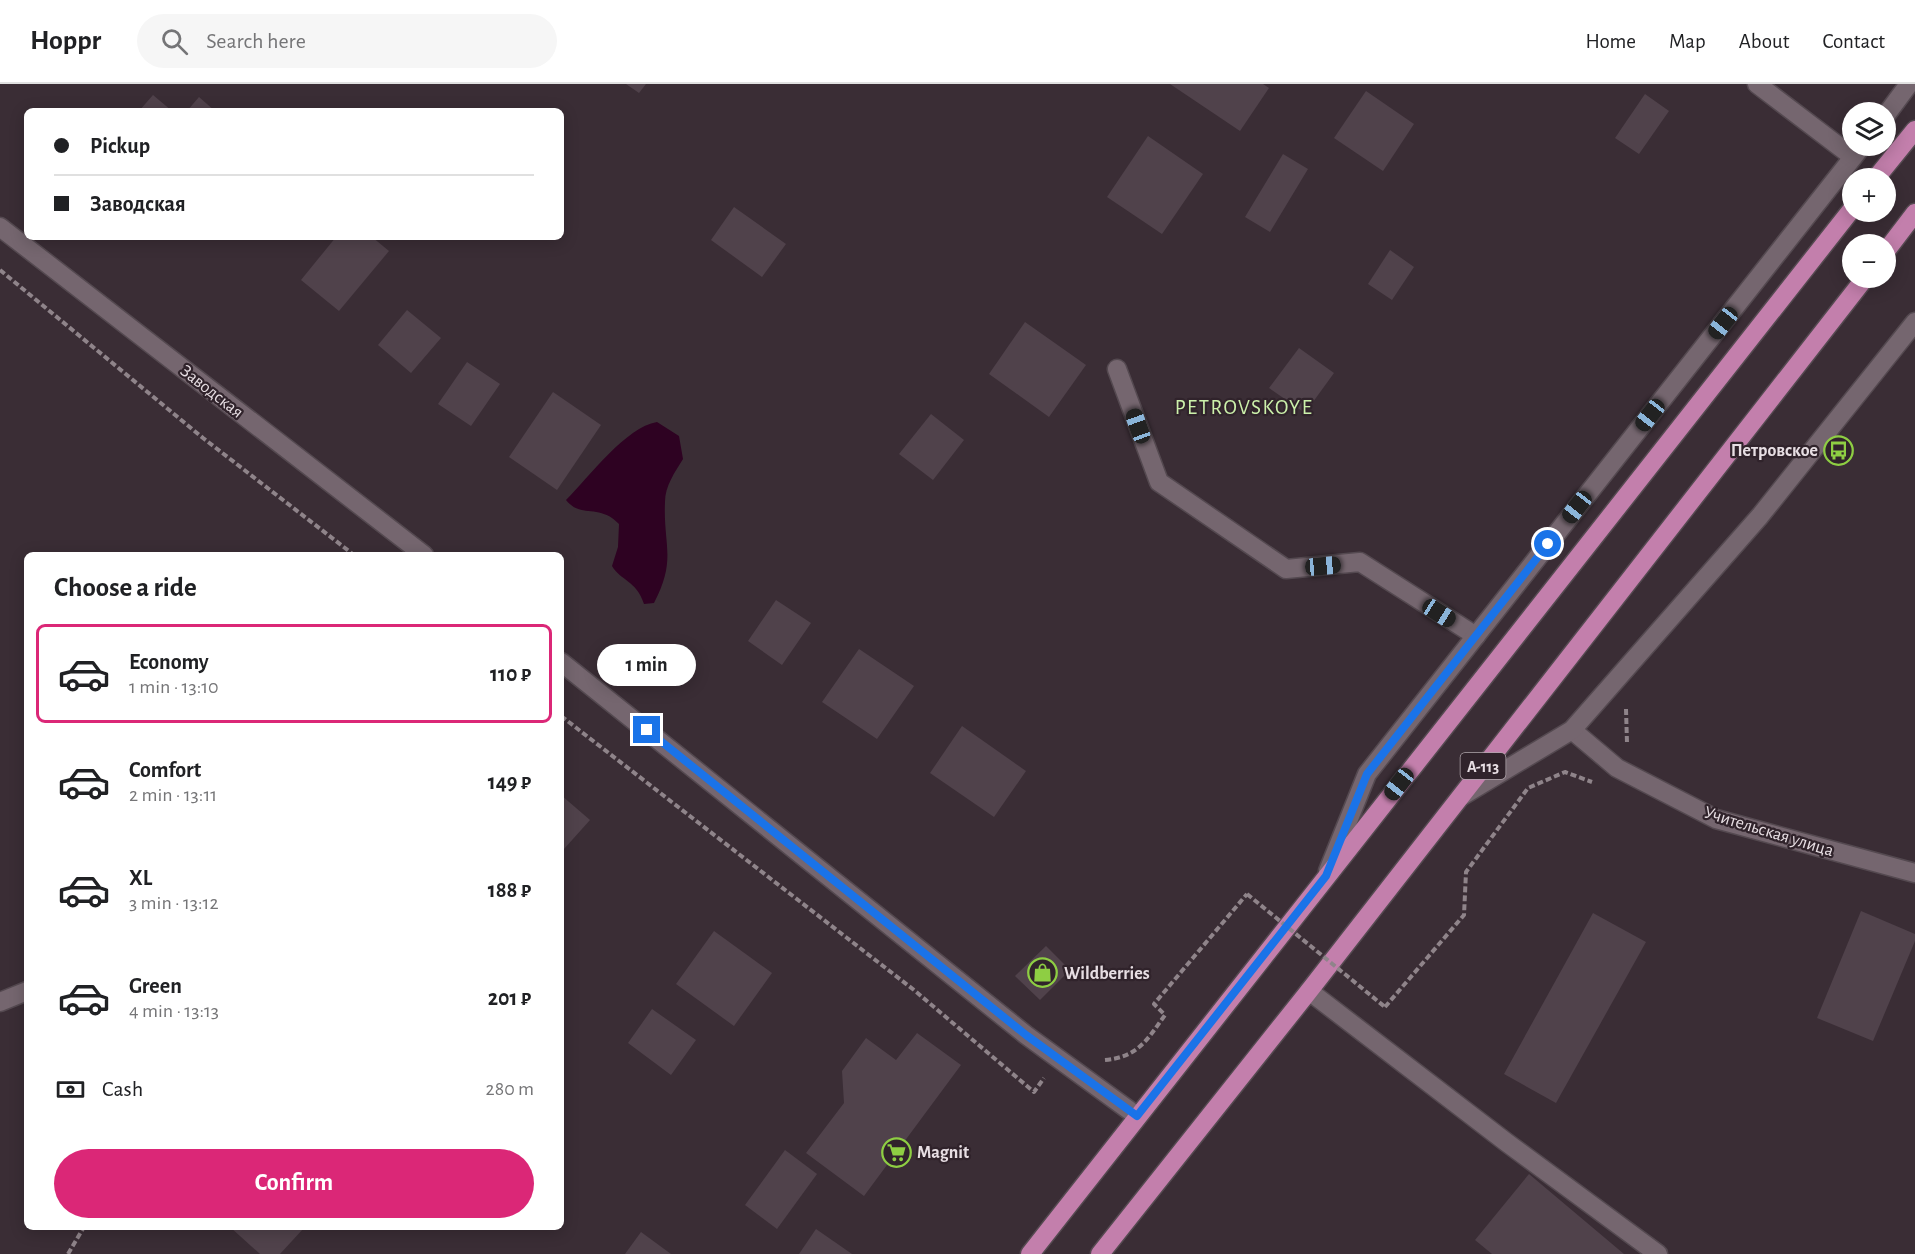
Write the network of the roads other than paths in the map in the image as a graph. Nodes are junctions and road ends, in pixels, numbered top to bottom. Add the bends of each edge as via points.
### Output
1 (1757, 84) edge
2 (1909, 84) edge
3 (1896, 102) edge
4 (1915, 130) edge
5 (1842, 140) edge
6 (1854, 156) edge
7 (1884, 168) edge
8 (1915, 213) edge
9 (1842, 221) edge
10 (0, 227) edge
11 (1896, 238) edge
12 (1857, 288) edge
13 (1915, 321) edge
14 (1117, 369) dead end
15 (420, 552) edge
16 (1476, 636) junction
17 (564, 664) edge
18 (1572, 730) junction
19 (1458, 798) junction
20 (1915, 873) edge
21 (1326, 876) junction
22 (1309, 991) junction
23 (24, 992) edge
24 (0, 1002) edge
25 (1137, 1116) junction
26 (1030, 1254) edge
27 (1100, 1254) edge
28 (1658, 1254) edge

1 - 5 street
2 - 3 street
4 - 7 highway
6 - 16 street
8 - 11 highway
9 - 21 highway
10 - 15 street, Заводская
12 - 19 highway, А-113
13 - 18 street via 1760,516
14 - 16 street via 1159,482 1286,569 1360,562
16 - 21 street via 1367,774
17 - 25 street via 1058,1058
18 - 19 street
18 - 20 street, Учительская улица via 1617,768 1716,819
19 - 22 highway, А-113
21 - 25 highway
22 - 27 highway, А-113
22 - 28 street
23 - 24 street
25 - 26 highway

